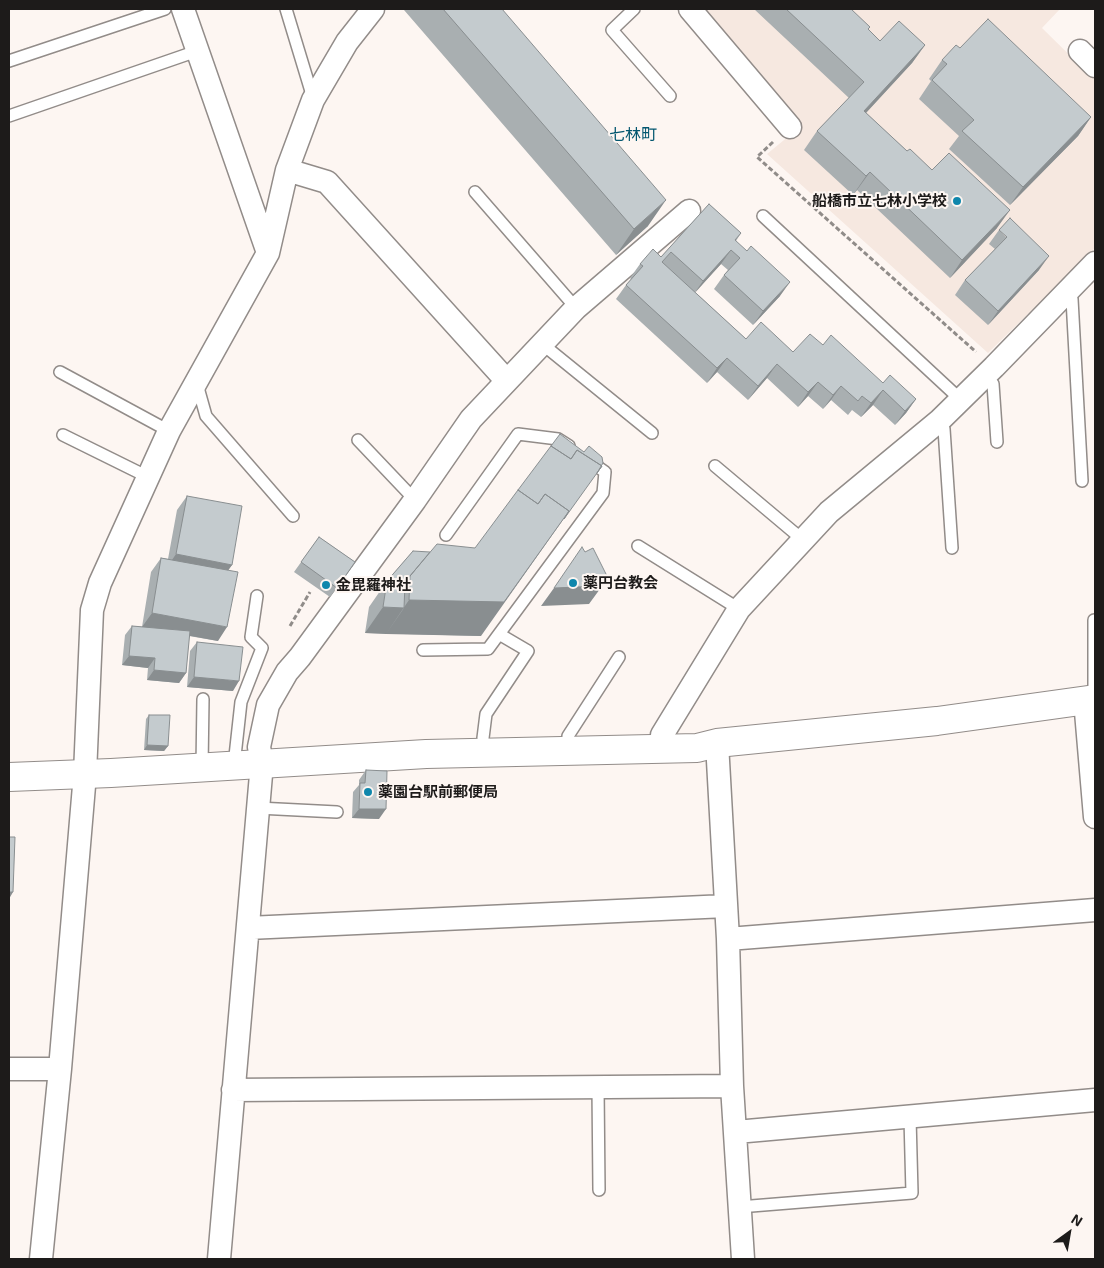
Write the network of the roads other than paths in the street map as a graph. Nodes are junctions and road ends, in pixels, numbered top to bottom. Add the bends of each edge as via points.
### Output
1 (165, 9) edge
2 (183, 9) edge
3 (286, 9) edge
4 (373, 9) edge
5 (634, 9) edge
6 (690, 9) edge
7 (197, 50) junction
8 (1080, 50) dead end
9 (9, 61) edge
10 (1095, 66) edge
11 (670, 96) dead end
12 (313, 100) junction
13 (9, 116) edge
14 (790, 127) road end
15 (287, 170) junction
16 (475, 192) dead end
17 (689, 210) dead end
18 (763, 216) dead end
19 (268, 253) junction
20 (1095, 263) edge
21 (1066, 292) junction
22 (576, 308) junction
23 (542, 342) junction
24 (989, 371) junction
25 (60, 372) dead end
26 (506, 380) junction
27 (196, 381) junction
28 (961, 400) junction
29 (939, 421) junction
30 (169, 431) junction
31 (652, 433) dead end
32 (63, 435) dead end
33 (358, 440) dead end
34 (997, 442) dead end
35 (715, 466) dead end
36 (148, 477) junction
37 (1082, 480) dead end
38 (415, 500) junction
39 (293, 516) dead end
40 (446, 535) dead end
41 (803, 540) junction
42 (638, 546) dead end
43 (952, 548) dead end
44 (257, 596) dead end
45 (739, 609) junction
46 (1094, 620) dead end
47 (499, 634) junction
48 (423, 650) dead end
49 (619, 657) dead end
50 (1092, 696) edge
51 (203, 699) dead end
52 (717, 743) junction
53 (662, 749) junction
54 (568, 751) junction
55 (484, 753) junction
56 (262, 763) junction
57 (234, 765) junction
58 (202, 767) junction
59 (85, 774) junction
60 (9, 777) edge
61 (258, 808) junction
62 (337, 812) dead end
63 (1095, 817) edge
64 (726, 906) junction
65 (1095, 910) edge
66 (248, 928) junction
67 (728, 939) junction
68 (9, 1068) edge
69 (60, 1069) junction
70 (732, 1086) junction
71 (598, 1087) junction
72 (233, 1090) junction
73 (1095, 1100) edge
74 (910, 1118) junction
75 (736, 1132) junction
76 (599, 1190) dead end
77 (739, 1207) junction
78 (41, 1259) edge
79 (219, 1259) edge
80 (743, 1259) edge

1 - 9 lane
2 - 7 street
3 - 12 lane
4 - 12 street via 347,42
5 - 11 lane via 612,30
6 - 14 street
7 - 13 lane
7 - 19 street
8 - 10 street
12 - 15 street
15 - 19 street
15 - 26 street via 327,182
16 - 22 lane
17 - 22 street
18 - 28 lane
19 - 27 street
20 - 21 street
21 - 24 street
21 - 37 lane via 1072,299
22 - 23 street
23 - 26 street
23 - 31 lane
24 - 28 street
24 - 34 lane via 993,384
25 - 30 lane
26 - 38 street via 471,419
27 - 30 street
27 - 39 lane via 206,416
28 - 29 street
29 - 41 street via 829,512
29 - 43 lane via 944,430
30 - 36 street
32 - 36 lane
33 - 38 lane
35 - 41 lane
36 - 59 street via 100,583 92,610
38 - 56 street via 287,672 268,705 259,747
40 - 47 lane via 518,434 558,438 605,472 603,493
41 - 45 street
42 - 45 lane
44 - 57 lane via 251,637 262,648 240,702
45 - 53 street via 662,735
46 - 50 lane
47 - 48 lane via 488,649
47 - 55 lane via 528,651 486,714
49 - 54 lane via 568,736
50 - 52 street via 937,721
50 - 63 street
51 - 58 lane
52 - 53 street via 697,748
52 - 64 street
53 - 54 street
54 - 55 street
55 - 56 street
56 - 57 street
56 - 61 street
57 - 58 street
58 - 59 street
59 - 60 street
59 - 69 street
61 - 62 lane
61 - 66 street
64 - 66 street
64 - 67 street
65 - 67 street
66 - 72 street
67 - 70 street
68 - 69 street
69 - 78 street
70 - 71 street
70 - 75 street
71 - 72 street
71 - 76 lane
72 - 79 street
73 - 74 street
74 - 75 street
74 - 77 lane via 912,1193
75 - 77 street
77 - 80 street

